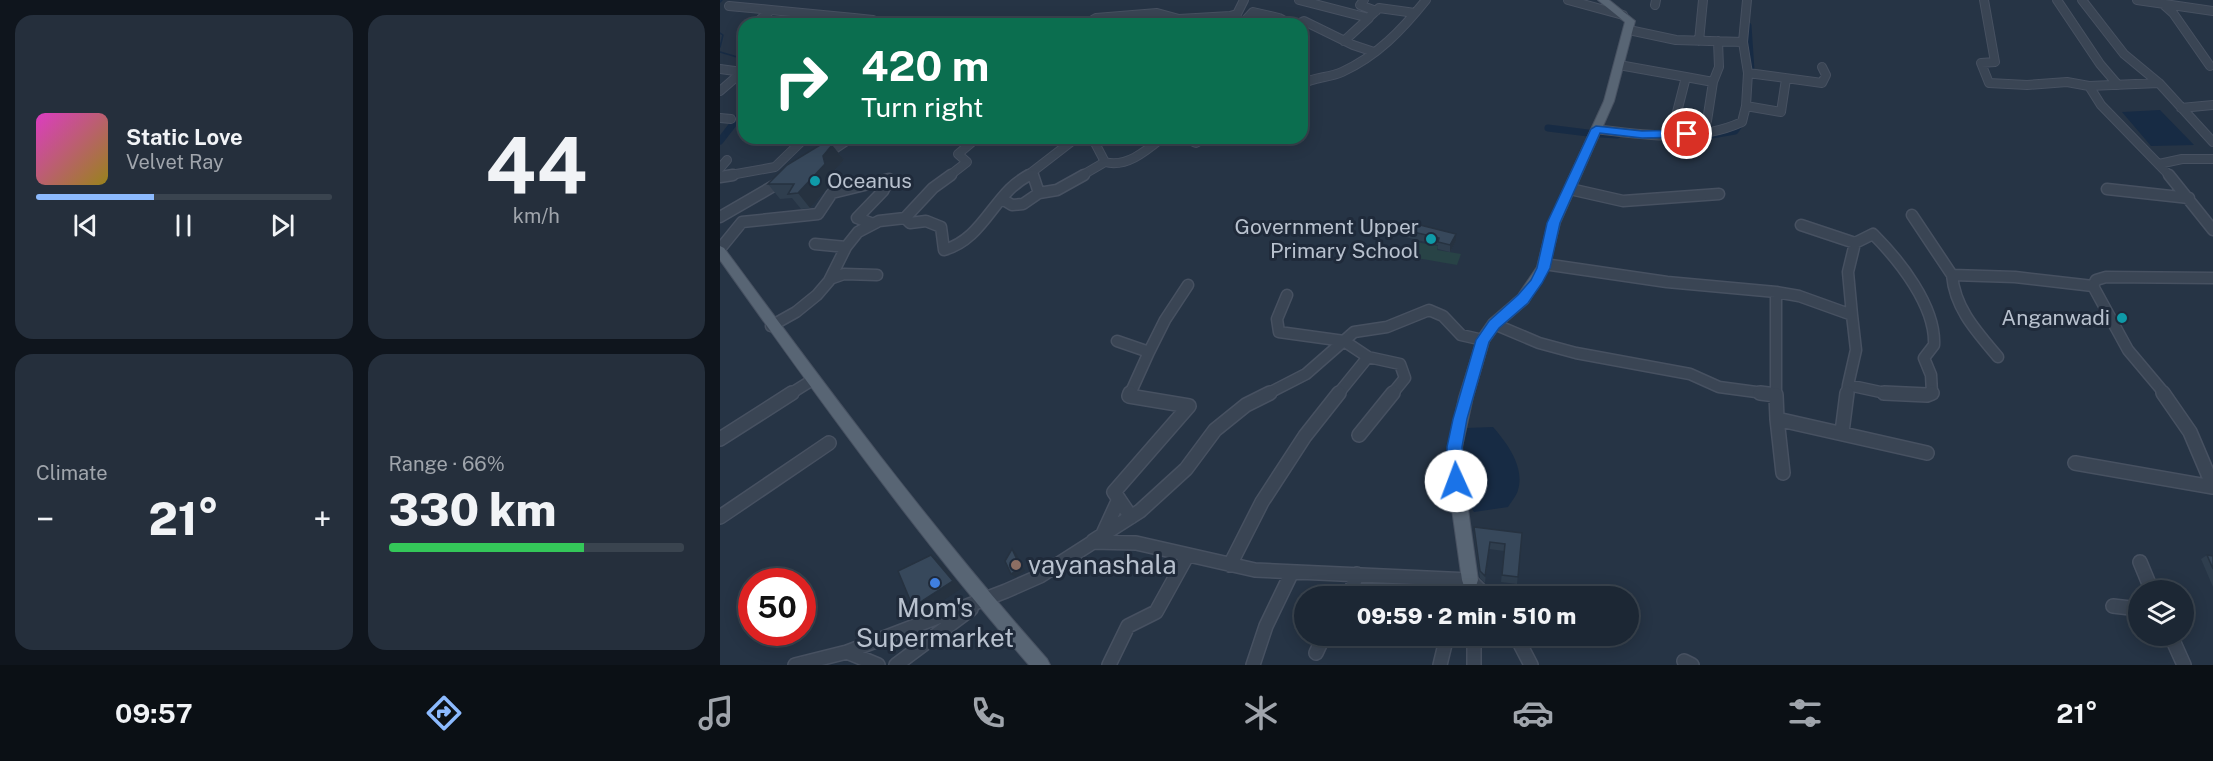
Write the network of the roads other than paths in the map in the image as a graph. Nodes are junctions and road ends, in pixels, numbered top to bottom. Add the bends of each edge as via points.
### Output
1 (1244, 0) edge
2 (1299, 0) edge
3 (1364, 0) edge
4 (1426, 0) edge
5 (1568, 0) edge
6 (1603, 0) edge
7 (1702, 0) edge
8 (1748, 0) edge
9 (1984, 0) edge
10 (2057, 0) edge
11 (2082, 0) edge
12 (2140, 0) edge
13 (2164, 5) junction
14 (729, 6) dead end
15 (771, 10) junction
16 (1376, 11) junction
17 (2213, 11) edge
18 (1415, 13) junction
19 (1623, 15) junction
20 (762, 18) edge
21 (854, 18) edge
22 (1096, 18) edge
23 (1176, 18) edge
24 (1196, 18) edge
25 (1248, 18) edge
26 (1278, 18) edge
27 (1368, 18) junction
28 (1308, 23) edge
29 (1629, 30) junction
30 (1344, 41) junction
31 (1699, 41) junction
32 (1718, 41) junction
33 (1743, 42) junction
34 (1374, 52) junction
35 (2199, 52) junction
36 (2213, 53) edge
37 (1619, 65) junction
38 (2210, 66) dead end
39 (1822, 67) dead end
40 (720, 69) edge
41 (738, 71) edge
42 (1748, 73) junction
43 (738, 75) edge
44 (1686, 77) junction
45 (1786, 79) junction
46 (1308, 81) edge
47 (1713, 82) junction
48 (2159, 83) junction
49 (2118, 84) junction
50 (2090, 86) junction
51 (720, 90) edge
52 (2213, 105) edge
53 (1746, 106) junction
54 (2181, 108) junction
55 (720, 118) edge
56 (731, 119) dead end
57 (1596, 129) junction
58 (2213, 142) edge
59 (799, 144) edge
60 (844, 144) edge
61 (969, 144) edge
62 (1068, 144) edge
63 (1094, 144) edge
64 (1155, 144) edge
65 (819, 159) edge
66 (2213, 159) edge
67 (727, 160) dead end
68 (1105, 162) junction
69 (2159, 164) junction
70 (720, 168) edge
71 (1032, 172) junction
72 (790, 176) edge
73 (720, 177) edge
74 (1570, 189) junction
75 (2107, 189) dead end
76 (1039, 193) junction
77 (1719, 194) dead end
78 (2189, 198) junction
79 (1002, 199) junction
80 (1912, 215) dead end
81 (720, 217) edge
82 (905, 218) junction
83 (871, 223) junction
84 (1801, 225) dead end
85 (2213, 230) edge
86 (1855, 243) junction
87 (815, 244) dead end
88 (846, 247) junction
89 (720, 250) edge
90 (1544, 264) junction
91 (877, 275) dead end
92 (1952, 275) junction
93 (2213, 278) edge
94 (830, 279) junction
95 (1188, 285) dead end
96 (2093, 286) junction
97 (1776, 292) junction
98 (1287, 295) dead end
99 (1852, 315) junction
100 (1494, 324) junction
101 (772, 325) junction
102 (1483, 340) junction
103 (1117, 341) dead end
104 (1344, 341) junction
105 (1149, 352) junction
106 (1368, 357) junction
107 (1998, 357) dead end
108 (814, 379) junction
109 (1848, 385) junction
110 (1776, 395) junction
111 (1777, 419) junction
112 (1842, 432) junction
113 (1359, 435) dead end
114 (720, 439) edge
115 (829, 443) dead end
116 (1927, 453) dead end
117 (2074, 463) dead end
118 (1783, 473) dead end
119 (2213, 486) edge
120 (1119, 499) junction
121 (720, 517) edge
122 (1131, 517) junction
123 (1097, 539) junction
124 (1187, 556) junction
125 (2140, 562) dead end
126 (1230, 565) junction
127 (1292, 572) junction
128 (1357, 574) junction
129 (1470, 580) junction
130 (2147, 580) edge
131 (1353, 586) edge
132 (1471, 586) edge
133 (1476, 586) edge
134 (983, 599) junction
135 (2113, 606) dead end
136 (2128, 608) edge
137 (1319, 646) edge
138 (1445, 646) edge
139 (1474, 646) edge
140 (1521, 646) edge
141 (2175, 646) edge
142 (1316, 653) dead end
143 (838, 657) edge
144 (795, 665) edge
145 (878, 665) edge
146 (896, 665) edge
147 (1041, 665) edge
148 (1109, 665) edge
149 (1253, 665) edge
150 (1440, 665) edge
151 (1474, 665) edge
152 (1531, 665) edge
153 (2184, 665) edge

1 - 24 street via 1237,14
2 - 27 street
3 - 16 street via 1360,6
4 - 18 street
5 - 19 street
6 - 19 main road
7 - 31 street
8 - 33 street
9 - 50 street via 1995,62 1981,63 1989,83 2067,82
10 - 49 street
11 - 48 street via 2124,54
12 - 13 street
13 - 17 street
13 - 35 street
14 - 15 street
15 - 20 street
15 - 21 street
16 - 18 street via 1379,8
16 - 27 street
18 - 34 street via 1396,36
19 - 29 main road via 1630,21
22 - 23 street via 1157,12
25 - 26 street via 1253,12
27 - 30 street
28 - 30 street
29 - 31 street
29 - 37 main road
30 - 34 street
31 - 32 street
32 - 33 street
32 - 47 street via 1719,67
33 - 42 street
34 - 46 street via 1334,76 1318,82
35 - 36 street
35 - 38 street
37 - 44 street
37 - 57 main road
39 - 45 street via 1826,75 1823,83
40 - 41 street
42 - 45 street
42 - 53 street
43 - 51 street
44 - 47 street
44 - 47 street via 1676,116 1707,121
45 - 53 street via 1781,112
48 - 49 street
48 - 54 street
49 - 50 street
50 - 69 street via 2101,105
52 - 54 street
53 - 57 street via 1742,122 1720,131 1642,134
54 - 58 street
55 - 56 street
57 - 74 main road
59 - 73 street via 775,167
60 - 65 street
61 - 82 street via 958,153 967,162 933,188
62 - 71 street
63 - 68 street
64 - 68 street via 1116,164
66 - 69 street
67 - 70 street
68 - 76 street via 1057,190
69 - 78 street
71 - 76 street
71 - 79 street
72 - 81 street
74 - 77 street via 1623,201
74 - 90 main road via 1554,223
75 - 78 street
76 - 79 street via 1018,206
78 - 85 street
79 - 82 street via 982,224 951,250 942,247 941,227 934,222 910,223
80 - 92 street
82 - 83 street
83 - 88 street
83 - 89 street via 857,218 889,179 832,193 818,214 742,222
84 - 86 street
86 - 99 street via 1848,272
86 - 109 street via 1873,234 1895,256 1918,295 1936,340 1923,360 1931,375 1932,393 1885,393
87 - 88 street
88 - 94 street
89 - 101 main road
90 - 97 street via 1667,282
90 - 100 main road via 1523,299
91 - 94 street via 844,274
92 - 96 street
92 - 107 street via 1964,316
93 - 96 street via 2106,277 2096,280
94 - 101 street via 813,301
95 - 105 street
96 - 119 street via 2128,350 2190,432
97 - 99 street
97 - 110 street
98 - 104 street via 1275,322 1279,332
99 - 109 street via 1858,359
100 - 102 main road
100 - 110 street via 1576,353 1690,374 1719,387
101 - 108 main road
102 - 104 street via 1461,335 1443,316 1429,310 1387,327 1354,332
102 - 129 main road via 1455,447
103 - 105 street
104 - 106 street
104 - 122 street via 1306,374 1246,405 1215,430 1186,469
105 - 120 street via 1129,396 1189,406 1114,492
106 - 113 street via 1400,364 1405,378
106 - 126 street via 1305,435 1262,502
108 - 114 street
108 - 134 main road
109 - 112 street
110 - 111 street
111 - 112 street
111 - 118 street
112 - 116 street
115 - 121 street
117 - 119 street
120 - 122 street
120 - 123 street
122 - 123 street
123 - 124 street via 1136,543
123 - 134 street via 1040,576
124 - 126 street
124 - 148 street via 1156,612 1128,626
125 - 130 street
126 - 127 street
127 - 128 street
127 - 149 street via 1266,626
128 - 129 street
128 - 131 street
129 - 132 street
129 - 133 street
134 - 143 street
134 - 146 street
134 - 147 main road
135 - 136 street
137 - 142 street
138 - 150 street
139 - 151 street
140 - 152 street
141 - 153 street
143 - 144 street
143 - 145 street

